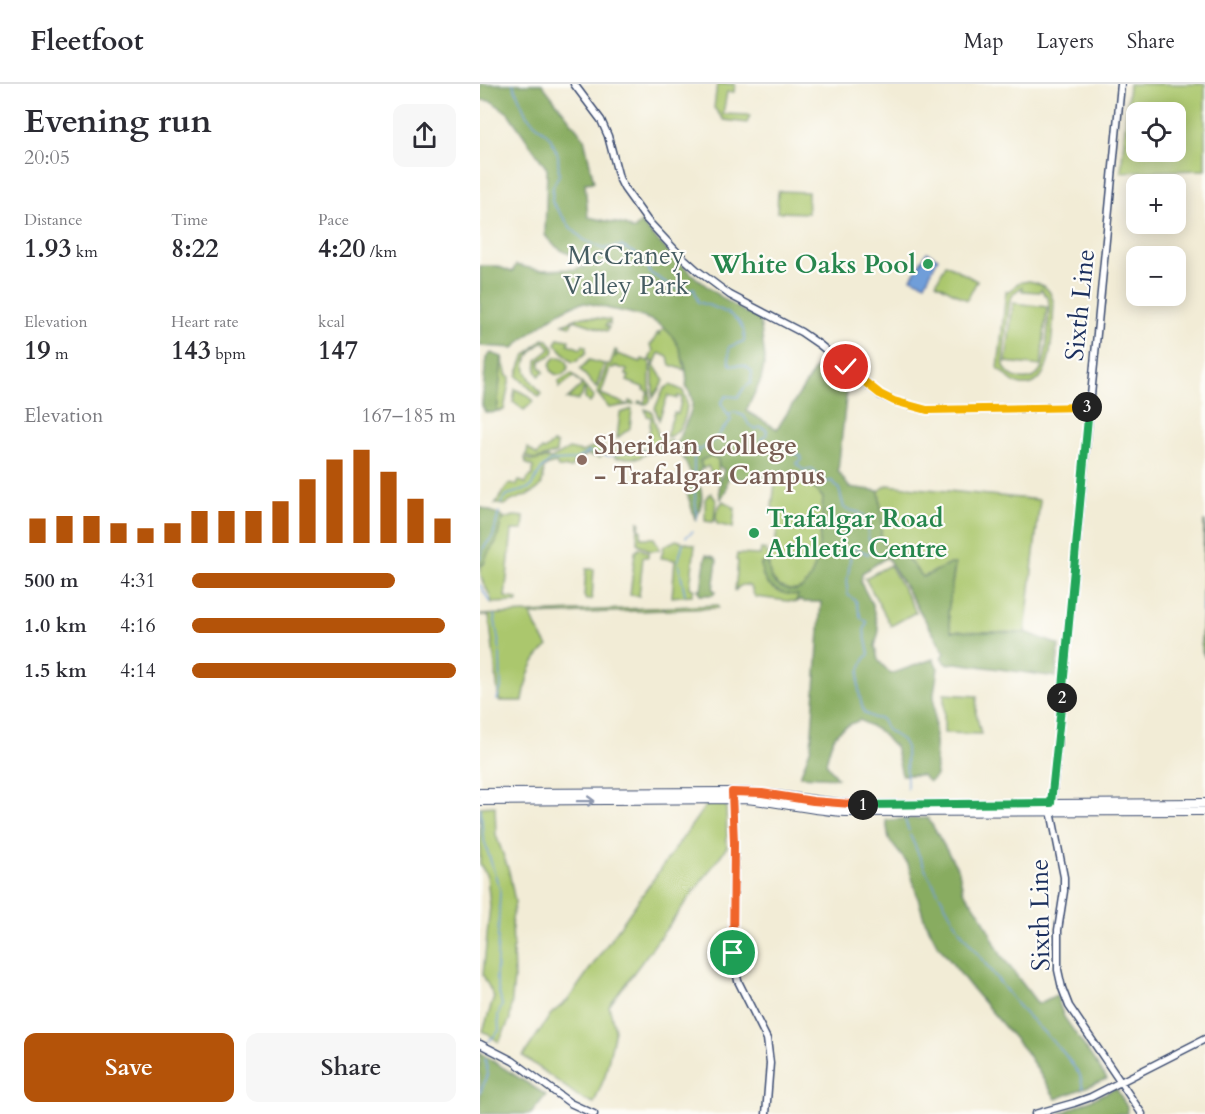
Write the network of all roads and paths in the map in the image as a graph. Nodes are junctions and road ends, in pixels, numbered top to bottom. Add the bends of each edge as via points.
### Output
1 (574, 84) edge
2 (1121, 84) edge
3 (1089, 407) junction
4 (480, 793) edge
5 (732, 796) junction
6 (480, 801) edge
7 (1205, 803) edge
8 (1051, 807) junction
9 (1205, 811) edge
10 (1205, 1040) edge
11 (480, 1044) edge
12 (1120, 1082) junction
13 (594, 1114) edge
14 (766, 1114) edge
15 (1035, 1114) edge
16 (1142, 1114) edge

1 - 3 street via 601,120 624,188 677,252 730,295 816,341 880,394 927,410
2 - 3 street, Sixth Line
3 - 8 street, Sixth Line
4 - 5 main road
6 -> 5 main road
5 - 8 main road via 762,793 862,805
5 - 14 street via 733,953 738,981 767,1039 770,1063
7 - 8 main road
8 - 9 main road
8 - 12 street, Sixth Line via 1064,877 1057,954 1062,988 1069,1006
10 - 12 street
11 - 13 street via 513,1061 570,1103
12 - 15 street via 1074,1103
12 - 16 street, Sixth Line

